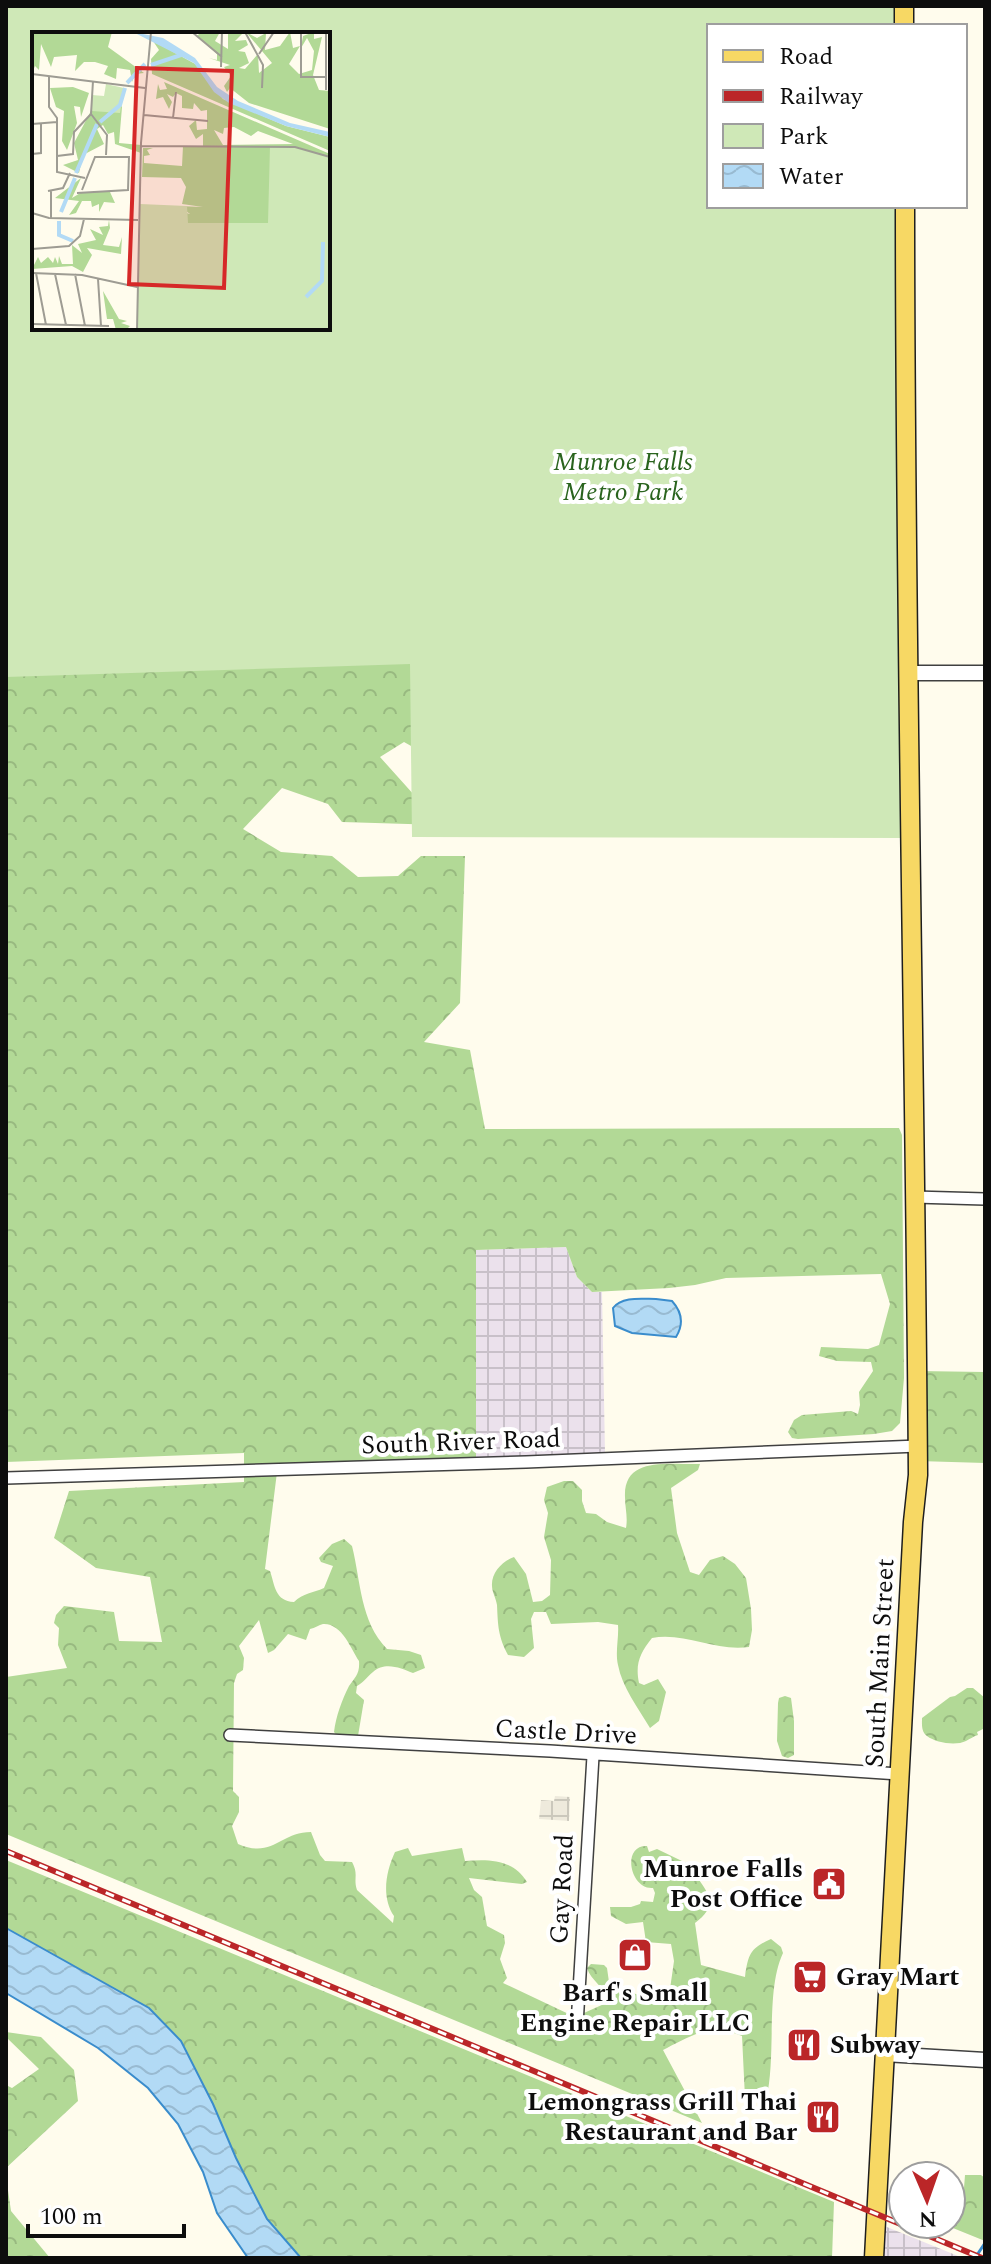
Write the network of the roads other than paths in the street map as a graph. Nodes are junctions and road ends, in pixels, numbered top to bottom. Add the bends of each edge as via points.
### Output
1 (905, 208) edge
2 (908, 673) junction
3 (985, 673) edge
4 (914, 1197) junction
5 (985, 1199) edge
6 (918, 1446) junction
7 (6, 1478) edge
8 (230, 1735) dead end
9 (593, 1756) junction
10 (899, 1774) junction
11 (577, 2025) dead end
12 (884, 2054) junction
13 (985, 2060) edge
14 (874, 2258) edge

1 - 2 main road, South Main Street
2 - 3 street
2 - 4 main road, South Main Street
4 - 5 street
4 - 6 main road, South Main Street
6 - 7 street, South River Road
6 - 10 main road, South Main Street
8 - 9 street, Castle Drive
9 - 10 street, Castle Drive
9 - 11 street, Gay Road
10 - 12 main road, South Main Street
12 - 13 street
12 - 14 main road, South Main Street

